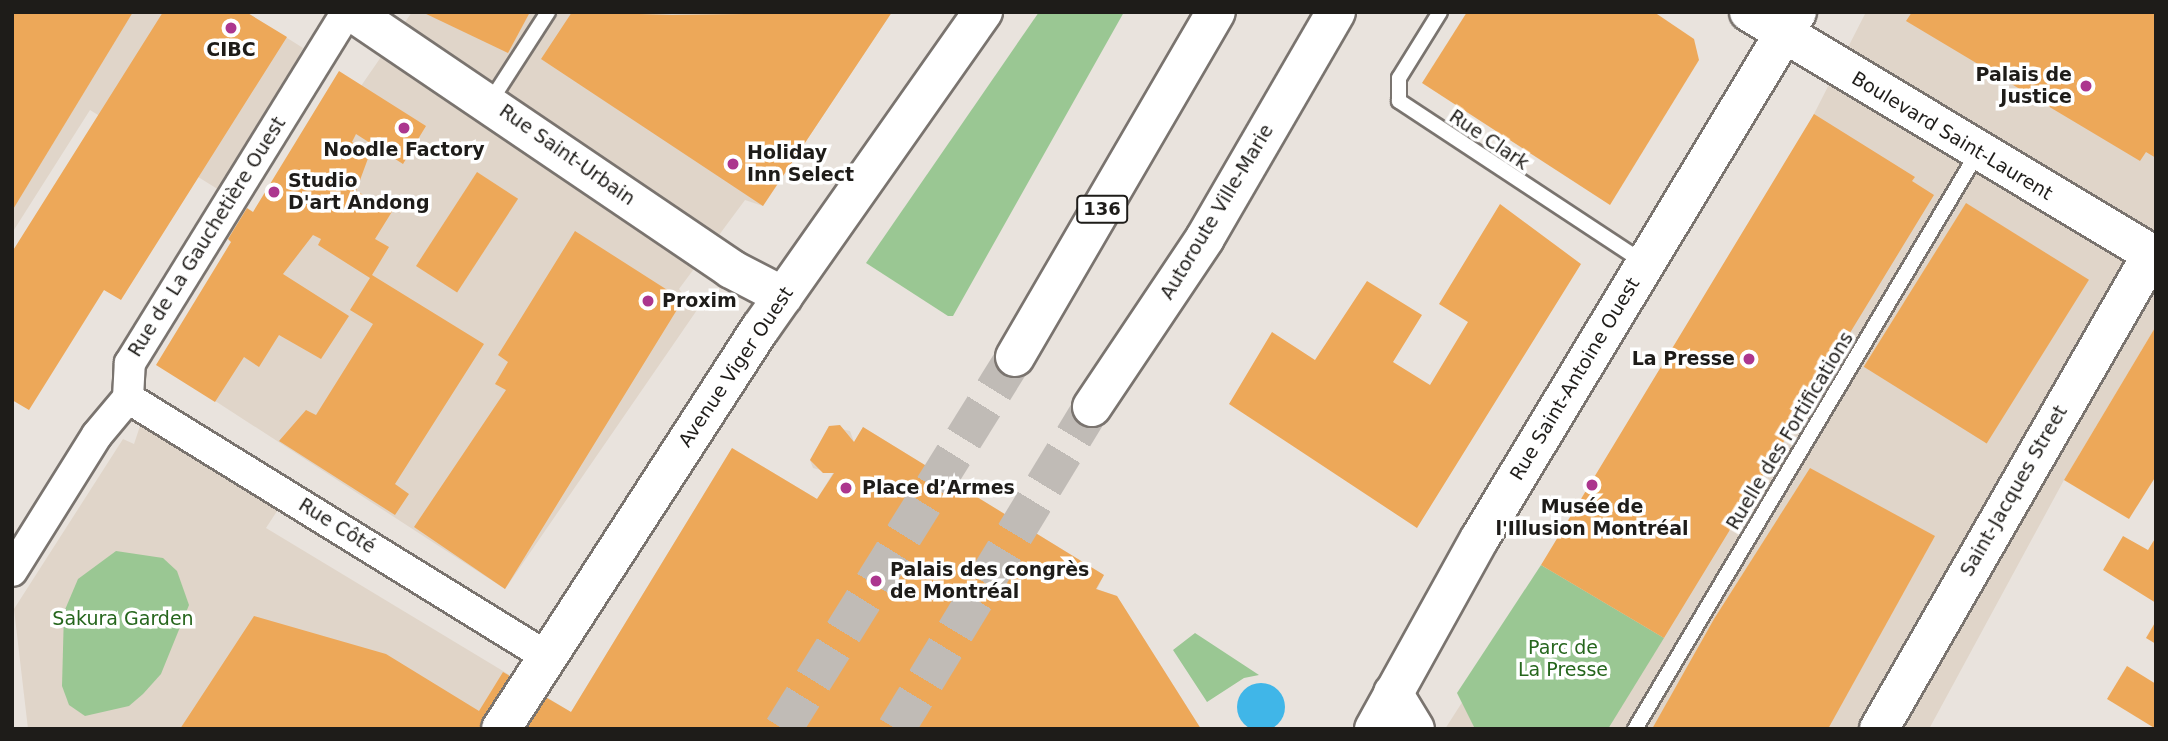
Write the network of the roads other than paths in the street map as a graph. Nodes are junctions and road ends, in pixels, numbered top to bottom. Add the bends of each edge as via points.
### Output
1 (350, 12) edge
2 (548, 12) edge
3 (983, 12) edge
4 (1204, 12) edge
5 (1216, 12) edge
6 (1336, 12) edge
7 (1440, 12) edge
8 (1749, 12) edge
9 (1791, 23) edge
10 (1188, 60) junction
11 (490, 102) junction
12 (1978, 152) junction
13 (2154, 256) edge
14 (1645, 263) junction
15 (783, 296) junction
16 (1015, 357) tunnel mouth
17 (128, 398) junction
18 (1092, 407) tunnel mouth
19 (12, 571) edge
20 (545, 656) junction
21 (1392, 693) junction
22 (500, 729) edge
23 (1374, 729) edge
24 (1415, 729) edge
25 (1635, 729) edge
26 (1880, 729) edge

1 - 11 main road, Rue Saint-Urbain
1 - 17 street, Rue de La Gauchetière Ouest via 130,363
2 - 11 lane
3 - 15 main road, Avenue Viger Ouest
4 - 10 main road
5 - 10 main road, 136
6 - 18 main road, Autoroute Ville-Marie via 1205,238
7 - 14 lane, Rue Clark via 1399,78 1399,100
8 - 9 main road, Boulevard Saint-Laurent
9 - 12 main road, Boulevard Saint-Laurent
9 - 14 main road, Rue Saint-Antoine Ouest
10 - 16 main road, 136
11 - 15 main road, Rue Saint-Urbain via 731,269
12 - 13 main road, Boulevard Saint-Laurent
12 - 25 lane, Ruelle des Fortifications
13 - 26 main road, Saint-Jacques Street
14 - 21 main road, Rue Saint-Antoine Ouest
15 - 20 main road, Avenue Viger Ouest
17 - 19 street via 97,435
17 - 20 street, Rue Côté
20 - 22 main road, Avenue Viger Ouest
21 - 23 main road, Rue Saint-Antoine Ouest
21 - 24 main road

